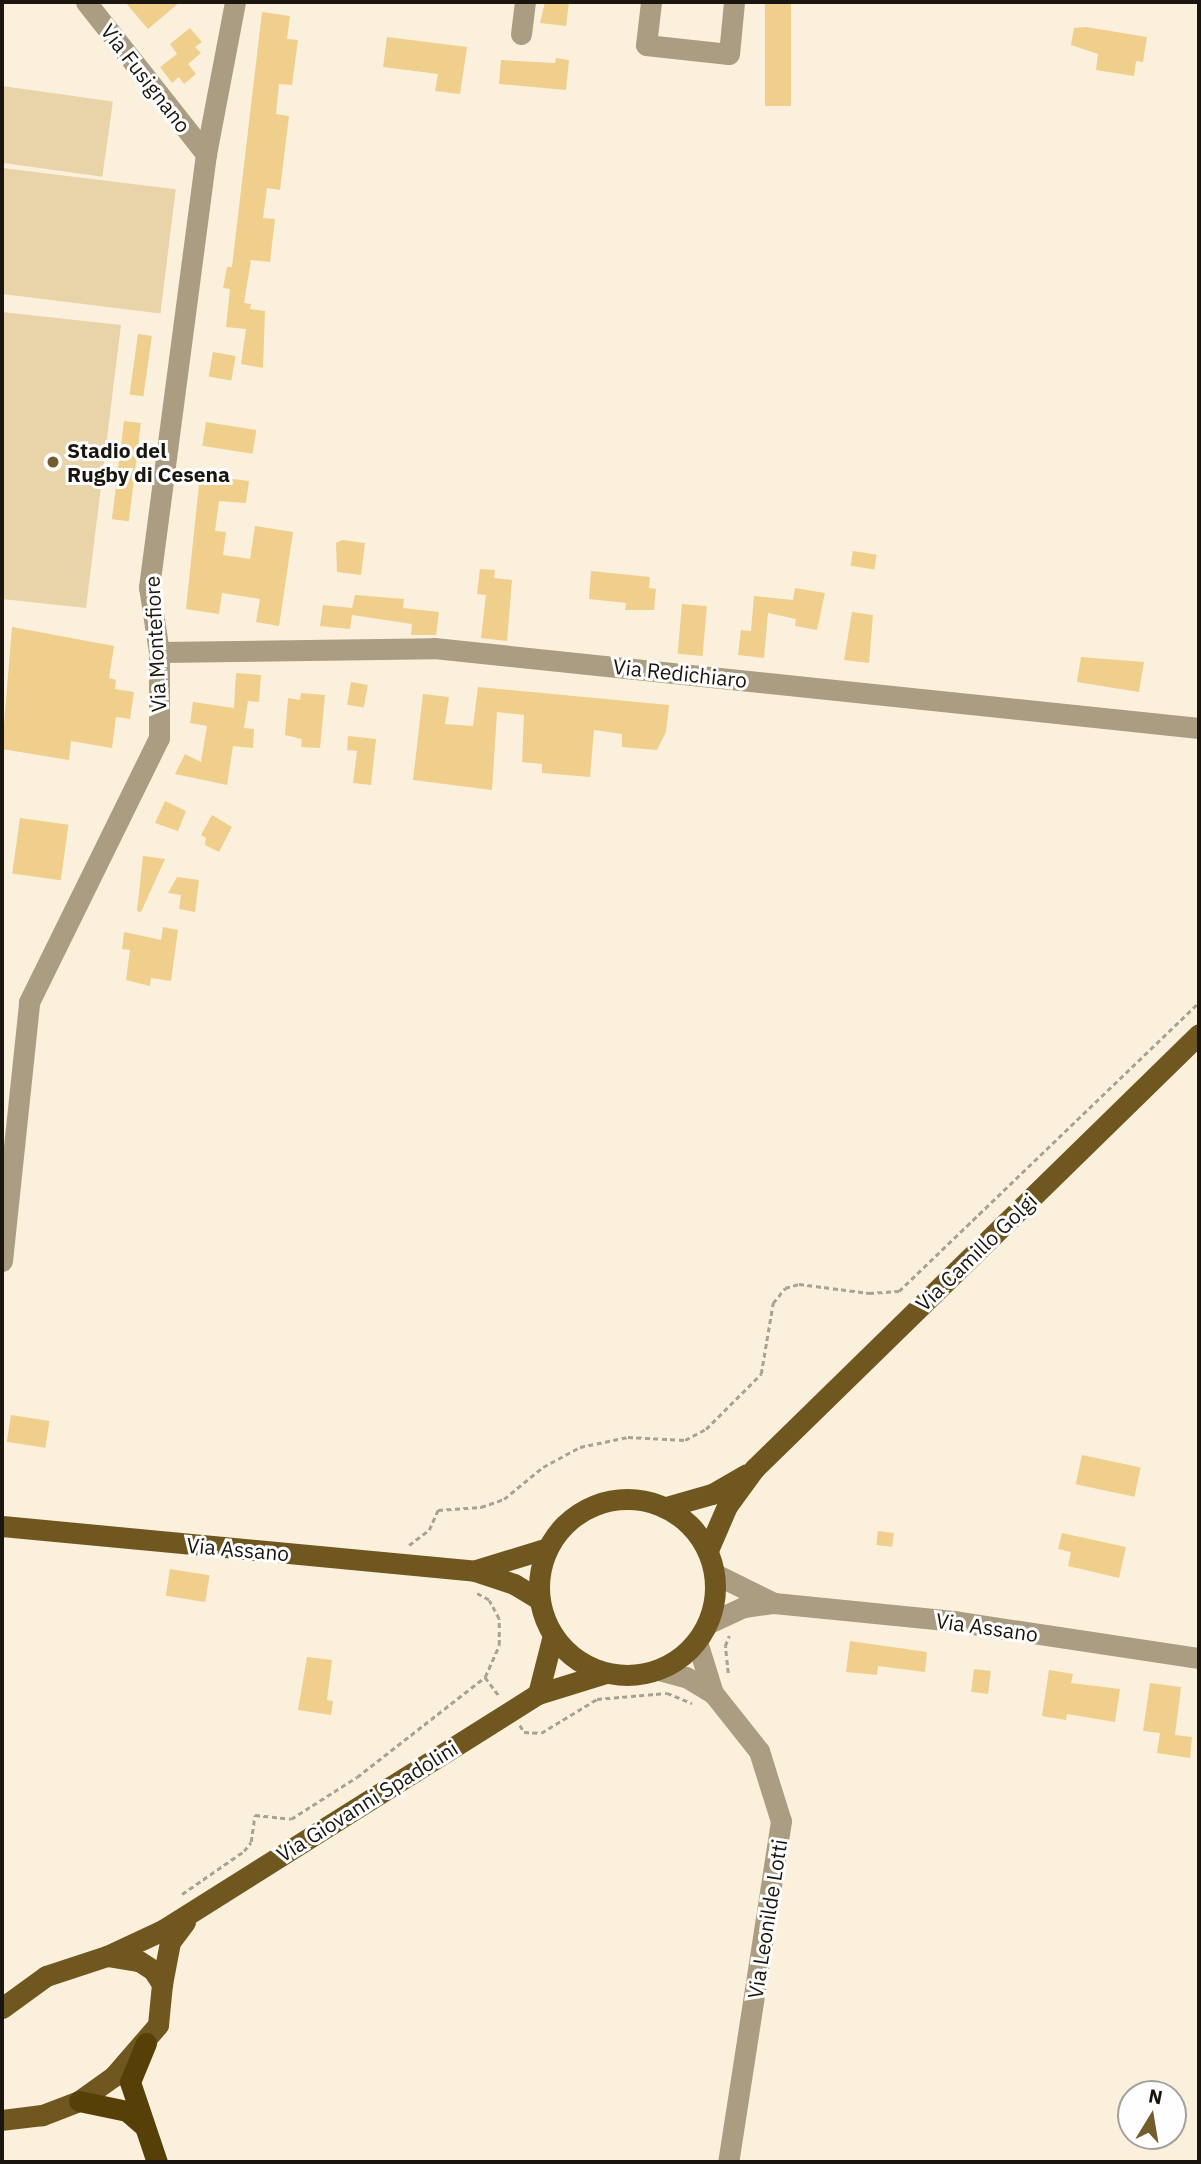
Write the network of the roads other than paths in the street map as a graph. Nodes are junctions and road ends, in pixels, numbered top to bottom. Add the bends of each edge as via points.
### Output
1 (86, 2) edge
2 (235, 2) edge
3 (525, 2) edge
4 (651, 2) edge
5 (734, 2) edge
6 (521, 34) dead end
7 (206, 154) junction
8 (159, 652) junction
9 (1199, 728) edge
10 (1199, 1034) edge
11 (2, 1261) edge
12 (754, 1469) junction
13 (666, 1507) junction
14 (2, 1527) edge
15 (548, 1548) junction
16 (708, 1550) junction
17 (715, 1574) junction
18 (472, 1580) junction
19 (539, 1599) junction
20 (774, 1603) junction
21 (709, 1623) junction
22 (553, 1636) junction
23 (697, 1642) junction
24 (1199, 1658) edge
25 (659, 1670) junction
26 (606, 1673) junction
27 (713, 1693) junction
28 (538, 1694) junction
29 (188, 1902) junction
30 (107, 1956) junction
31 (162, 1984) junction
32 (2, 2008) edge
33 (146, 2043) junction
34 (79, 2101) junction
35 (2, 2120) edge
36 (143, 2124) junction
37 (156, 2160) edge
38 (728, 2162) edge

1 - 7 street, Via Fusignano
2 - 7 street, Via Montefiore
3 - 6 street
4 - 5 street via 646,45 729,54
7 - 8 street, Via Montefiore via 149,587
8 - 9 street, Via Redichiaro via 434,648
8 - 11 street, Via Montefiore via 159,738 29,1002
10 - 12 main road, Via Camillo Golgi
12 - 13 main road, Via Camillo Golgi via 712,1494
12 - 16 main road, Via Camillo Golgi via 727,1506
13 - 15 main road via 608,1500 573,1517
13 - 16 main road via 691,1525
14 - 18 main road, Via Assano via 404,1564
15 - 18 main road, Via Assano
15 - 19 main road via 540,1572
16 - 17 main road
17 - 20 street, Via Assano
17 - 21 main road
18 - 19 main road, Via Assano via 514,1584
19 - 22 main road
20 - 21 street, Via Assano via 744,1607
20 - 24 street, Via Assano via 953,1621
21 - 23 main road
22 - 26 main road via 576,1660
22 - 28 main road
23 - 25 main road
23 - 27 street, Via Leonilde Lotti
25 - 26 main road via 633,1676
25 - 27 street, Via Leonilde Lotti via 686,1677
26 - 28 main road, Via Giovanni Spadolini
27 - 38 street, Via Leonilde Lotti via 759,1751 781,1821
28 - 29 main road, Via Giovanni Spadolini
29 - 30 main road, Via Giovanni Spadolini via 136,1946
29 - 31 main road, Via Giovanni Spadolini via 170,1942
30 - 31 main road via 139,1961 153,1969
30 - 32 main road, Via Giovanni Spadolini via 46,1976
31 - 33 main road, Via Giovanni Spadolini via 158,2025
33 - 34 main road via 114,2076
33 - 36 highway via 131,2082
34 - 35 main road via 42,2115
34 - 36 highway via 127,2111
36 - 37 highway

